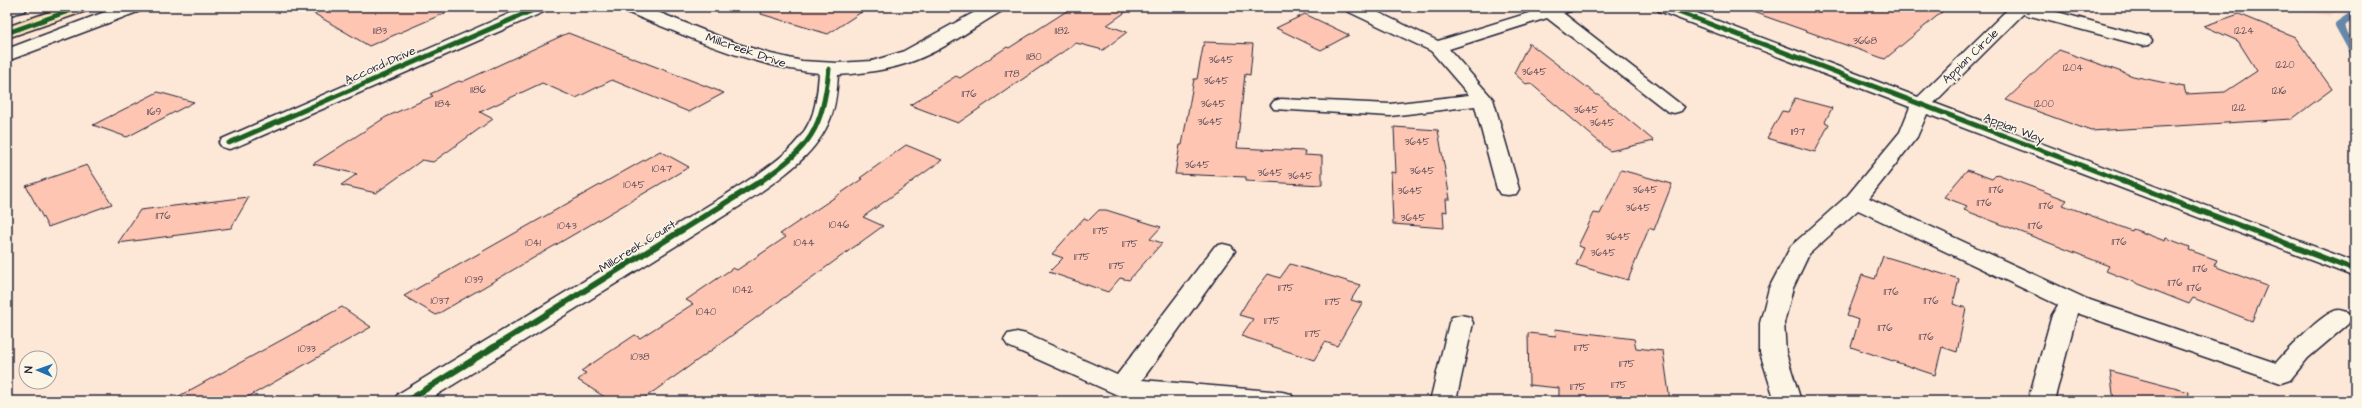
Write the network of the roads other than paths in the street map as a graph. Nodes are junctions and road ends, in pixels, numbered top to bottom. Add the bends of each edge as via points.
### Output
1 (19, 7) edge
2 (80, 7) edge
3 (134, 7) edge
4 (540, 7) edge
5 (630, 7) edge
6 (996, 7) edge
7 (1353, 7) edge
8 (1528, 7) edge
9 (1664, 7) edge
10 (2020, 7) edge
11 (1558, 10) edge
12 (7, 11) edge
13 (7, 32) edge
14 (2143, 41) dead end
15 (1437, 47) junction
16 (7, 55) edge
17 (829, 69) junction
18 (1483, 99) junction
19 (1281, 105) dead end
20 (1921, 105) junction
21 (1674, 107) dead end
22 (229, 143) dead end
23 (1508, 189) dead end
24 (1856, 200) junction
25 (1223, 251) dead end
26 (2355, 270) edge
27 (2078, 305) junction
28 (2339, 318) dead end
29 (1461, 323) dead end
30 (1017, 340) dead end
31 (1122, 388) junction
32 (407, 401) edge
33 (1282, 401) edge
34 (1443, 401) edge
35 (1788, 401) edge
36 (2041, 401) edge

1 - 12 street
2 - 13 main road
3 - 16 street
4 - 22 street, Accord Drive
5 - 17 street, Millcreek Drive via 777,63
6 - 17 street, Millcreek Drive via 928,47 907,56 863,66
7 - 15 street
8 - 11 street
9 - 20 street, Appian Way
10 - 14 street, Appian Circle
10 - 20 street, Appian Circle
11 - 15 street
11 - 21 street
15 - 18 street
17 - 32 street, Millcreek Court via 821,119 809,138 791,158 767,177
18 - 19 street via 1390,110
18 - 23 street
20 - 24 street via 1910,133
20 - 26 street, Appian Way
24 - 27 street
24 - 35 street via 1799,251 1780,288 1772,323 1773,353
25 - 31 street
27 - 28 street via 2281,374 2299,352
27 - 36 street via 2069,307 2064,315
29 - 34 street
30 - 31 street
31 - 33 street

